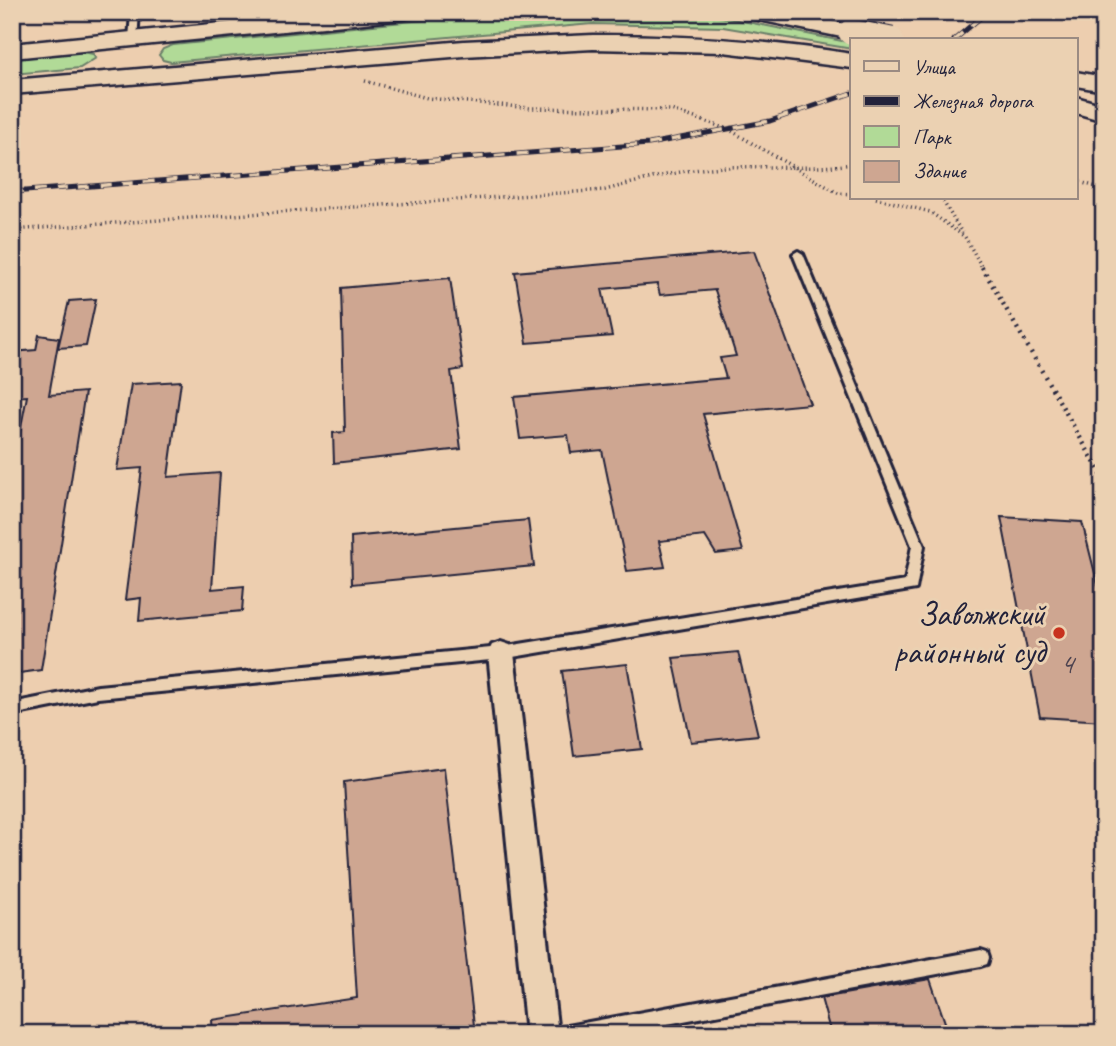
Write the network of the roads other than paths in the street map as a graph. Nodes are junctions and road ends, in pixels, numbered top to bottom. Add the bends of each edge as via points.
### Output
1 (135, 12) edge
2 (404, 12) edge
3 (754, 12) edge
4 (881, 38) edge
5 (133, 40) junction
6 (12, 51) edge
7 (846, 60) edge
8 (1078, 68) edge
9 (1104, 69) edge
10 (128, 76) junction
11 (1078, 79) edge
12 (1104, 84) edge
13 (12, 87) edge
14 (1078, 104) edge
15 (1078, 105) edge
16 (1104, 106) edge
17 (1104, 113) edge
18 (798, 254) dead end
19 (501, 653) junction
20 (12, 709) edge
21 (981, 958) dead end
22 (542, 1034) edge
23 (567, 1034) edge

1 - 5 lane
2 - 5 main road
3 - 4 main road, bridge
5 - 6 main road
5 - 10 main road
7 - 10 main road via 726,45 609,40 491,45
8 - 9 main road
10 - 13 main road
11 - 12 main road
14 - 16 main road
15 - 17 main road
18 - 19 lane via 918,547 911,585
19 - 20 lane via 98,692
19 - 22 street
21 - 23 lane

